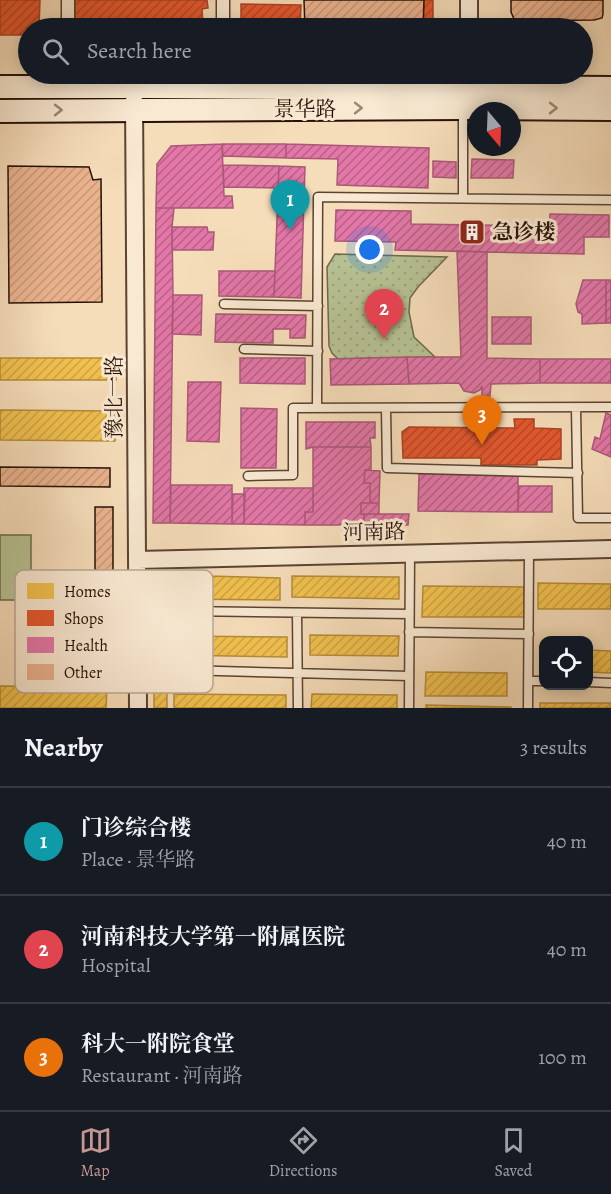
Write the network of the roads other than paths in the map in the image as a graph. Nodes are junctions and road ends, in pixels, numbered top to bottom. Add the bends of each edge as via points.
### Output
1 (68, 0) edge
2 (223, 0) edge
3 (469, 0) edge
4 (68, 18) edge
5 (223, 18) edge
6 (469, 18) edge
7 (34, 84) edge
8 (108, 84) edge
9 (164, 84) edge
10 (332, 84) edge
11 (134, 86) junction
12 (0, 87) edge
13 (611, 88) edge
14 (468, 89) edge
15 (611, 109) edge
16 (135, 110) junction
17 (0, 111) edge
18 (463, 198) junction
19 (611, 200) edge
20 (224, 304) dead end
21 (318, 306) junction
22 (244, 349) dead end
23 (318, 351) junction
24 (611, 407) edge
25 (317, 408) junction
26 (386, 408) junction
27 (576, 408) junction
28 (578, 473) junction
29 (248, 476) dead end
30 (611, 518) edge
31 (611, 549) edge
32 (529, 551) junction
33 (410, 554) junction
34 (137, 560) junction
35 (137, 570) edge
36 (213, 612) edge
37 (297, 613) junction
38 (409, 614) junction
39 (410, 632) junction
40 (529, 634) junction
41 (213, 671) edge
42 (298, 673) junction
43 (409, 676) junction
44 (528, 681) junction
45 (539, 681) edge
46 (593, 682) edge
47 (611, 683) edge
48 (138, 693) edge
49 (138, 708) edge
50 (298, 708) edge
51 (409, 708) edge
52 (528, 708) edge

1 - 4 street
2 - 5 street
3 - 6 street
7 - 12 main road, 景华路
8 - 11 main road, 景华路
9 - 11 main road, 景华路
10 - 14 main road, 景华路
11 - 16 street, 豫北一路
13 - 14 main road, 景华路
14 -> 15 main road, 景华路
16 -> 14 main road, 景华路
14 - 18 lane
17 -> 16 main road, 景华路
16 - 34 street, 豫北一路
18 - 19 lane
18 - 21 lane via 318,197
20 - 21 lane
21 - 23 lane
22 - 23 lane
23 - 25 lane
24 - 27 lane
25 - 26 lane
25 - 29 lane via 293,408 293,475
26 - 27 lane
26 - 28 lane via 387,468
27 - 28 lane
28 - 30 lane via 578,518
31 - 32 street, 河南路
32 - 33 street, 河南路
32 - 40 lane
33 - 34 street, 河南路
33 - 38 lane
34 - 35 street, 豫北一路
36 - 37 lane
37 - 38 lane
37 - 42 lane
38 - 39 lane
39 - 40 lane
39 - 43 lane
40 - 44 lane
41 - 42 lane
42 - 43 lane
42 - 50 lane
43 - 51 lane
44 - 45 lane
44 - 52 lane
46 - 47 lane
48 - 49 street, 豫北一路

